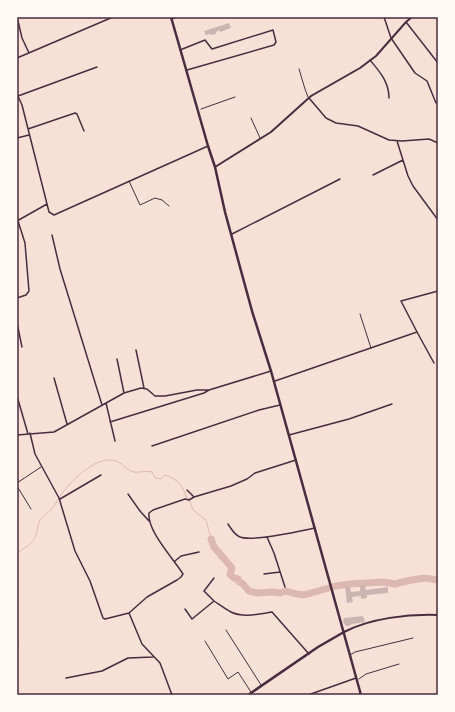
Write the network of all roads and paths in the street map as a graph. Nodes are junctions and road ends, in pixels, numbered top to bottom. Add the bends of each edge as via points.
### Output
1 (113, 17) edge
2 (177, 17) edge
3 (384, 17) edge
4 (412, 17) edge
5 (171, 18) edge
6 (18, 21) dead end
7 (406, 22) junction
8 (391, 38) junction
9 (180, 50) junction
10 (28, 53) junction
11 (17, 58) edge
12 (370, 60) junction
13 (438, 63) edge
14 (97, 66) dead end
15 (300, 69) dead end
16 (187, 70) junction
17 (17, 95) edge
18 (235, 97) dead end
19 (309, 98) junction
20 (389, 98) dead end
21 (436, 103) dead end
22 (198, 110) junction
23 (251, 118) dead end
24 (28, 129) junction
25 (84, 131) dead end
26 (29, 136) junction
27 (17, 138) edge
28 (260, 139) junction
29 (397, 141) junction
30 (438, 143) edge
31 (208, 146) junction
32 (402, 160) junction
33 (215, 167) junction
34 (373, 175) dead end
35 (340, 179) dead end
36 (129, 181) junction
37 (47, 204) junction
38 (169, 206) dead end
39 (438, 220) edge
40 (18, 221) edge
41 (52, 235) dead end
42 (231, 235) junction
43 (438, 291) edge
44 (17, 298) edge
45 (360, 314) dead end
46 (17, 323) edge
47 (417, 332) junction
48 (22, 347) dead end
49 (372, 348) junction
50 (136, 350) dead end
51 (117, 359) dead end
52 (434, 363) dead end
53 (271, 371) junction
54 (54, 378) dead end
55 (274, 381) junction
56 (144, 388) junction
57 (209, 390) junction
58 (124, 392) junction
59 (17, 396) edge
60 (106, 403) junction
61 (392, 404) dead end
62 (281, 405) junction
63 (102, 406) junction
64 (110, 422) junction
65 (68, 424) junction
66 (29, 434) junction
67 (17, 435) edge
68 (289, 435) junction
69 (115, 442) dead end
70 (152, 446) dead end
71 (296, 460) junction
72 (42, 467) junction
73 (101, 475) dead end
74 (17, 482) edge
75 (17, 486) edge
76 (187, 490) dead end
77 (128, 494) dead end
78 (194, 497) junction
79 (60, 499) junction
80 (31, 509) dead end
81 (149, 513) junction
82 (142, 514) junction
83 (149, 520) junction
84 (228, 524) dead end
85 (315, 528) junction
86 (267, 537) junction
87 (199, 552) dead end
88 (175, 561) junction
89 (280, 572) junction
90 (264, 574) dead end
91 (214, 578) dead end
92 (285, 587) dead end
93 (214, 602) junction
94 (185, 609) dead end
95 (129, 613) junction
96 (438, 615) edge
97 (226, 630) dead end
98 (344, 632) junction
99 (413, 638) dead end
100 (205, 641) dead end
101 (309, 654) junction
102 (350, 656) junction
103 (153, 657) junction
104 (399, 664) dead end
105 (66, 678) dead end
106 (356, 679) junction
107 (261, 686) junction
108 (252, 693) junction
109 (172, 695) edge
110 (248, 695) edge
111 (308, 695) edge
112 (361, 695) edge

1 - 10 street
2 - 5 street
3 - 8 street
4 - 7 street
5 - 9 main road
6 - 10 street
7 - 8 street
7 - 13 street
8 - 12 street
8 - 21 street via 415,73 428,81
9 - 16 main road
9 - 16 street via 205,40 212,48 272,29 274,32 274,44
10 - 11 street
12 - 19 street
12 - 20 street via 386,81
14 - 17 street
15 - 19 lane via 304,89
16 - 22 main road
17 - 24 street
18 - 22 path
19 - 28 street
19 - 29 street via 329,120 358,126
22 - 31 main road
23 - 28 lane
24 - 25 street via 75,113
24 - 26 street
26 - 27 street
26 - 37 street
28 - 33 street
29 - 30 street via 429,139
29 - 32 street
31 - 33 main road
31 - 36 street
32 - 34 street
32 - 39 street via 413,186
33 - 42 main road
35 - 42 street
36 - 37 street via 57,214 51,214
36 - 38 lane via 140,205 155,198
37 - 40 street
40 - 44 street via 25,243 29,291
41 - 63 street
42 - 53 main road
43 - 47 street via 401,302
45 - 49 lane
46 - 48 street
47 - 49 street
47 - 52 street
49 - 55 street
50 - 56 street
51 - 58 street
53 - 55 main road
53 - 57 street
54 - 65 street
55 - 62 main road
56 - 57 street via 160,397
56 - 58 street
57 - 64 street
58 - 60 street
59 - 66 street
60 - 63 street
60 - 64 street
61 - 68 street
62 - 68 main road
62 - 70 street
63 - 65 street
64 - 69 street
65 - 66 street via 54,432
66 - 67 street
66 - 72 street
68 - 71 main road
71 - 78 street via 255,473 231,486
71 - 85 main road
72 - 74 lane
72 - 79 street
73 - 79 street
75 - 80 lane
76 - 78 street
77 - 82 street
78 - 81 street
79 - 95 street via 75,550 90,581 103,618
81 - 82 street
81 - 83 street
82 - 83 street
83 - 88 street via 152,530
84 - 86 street via 240,537
85 - 86 street
85 - 98 main road
86 - 89 street
87 - 88 street via 181,556
88 - 95 street via 183,574 181,577 147,597
89 - 90 street
89 - 92 street
91 - 93 street via 204,589
93 - 94 street via 192,619
93 - 101 street via 242,615 272,612
95 - 103 street via 142,644
96 - 98 street via 407,615 356,626
97 - 107 lane
98 - 101 main road
98 - 102 main road
99 - 102 lane via 355,652
100 - 108 lane via 228,679 238,672
101 - 107 main road
102 - 106 main road
103 - 105 street via 132,657 102,671
103 - 109 street via 160,664
104 - 106 path
106 - 111 street
106 - 112 main road
107 - 108 main road
108 - 110 main road

